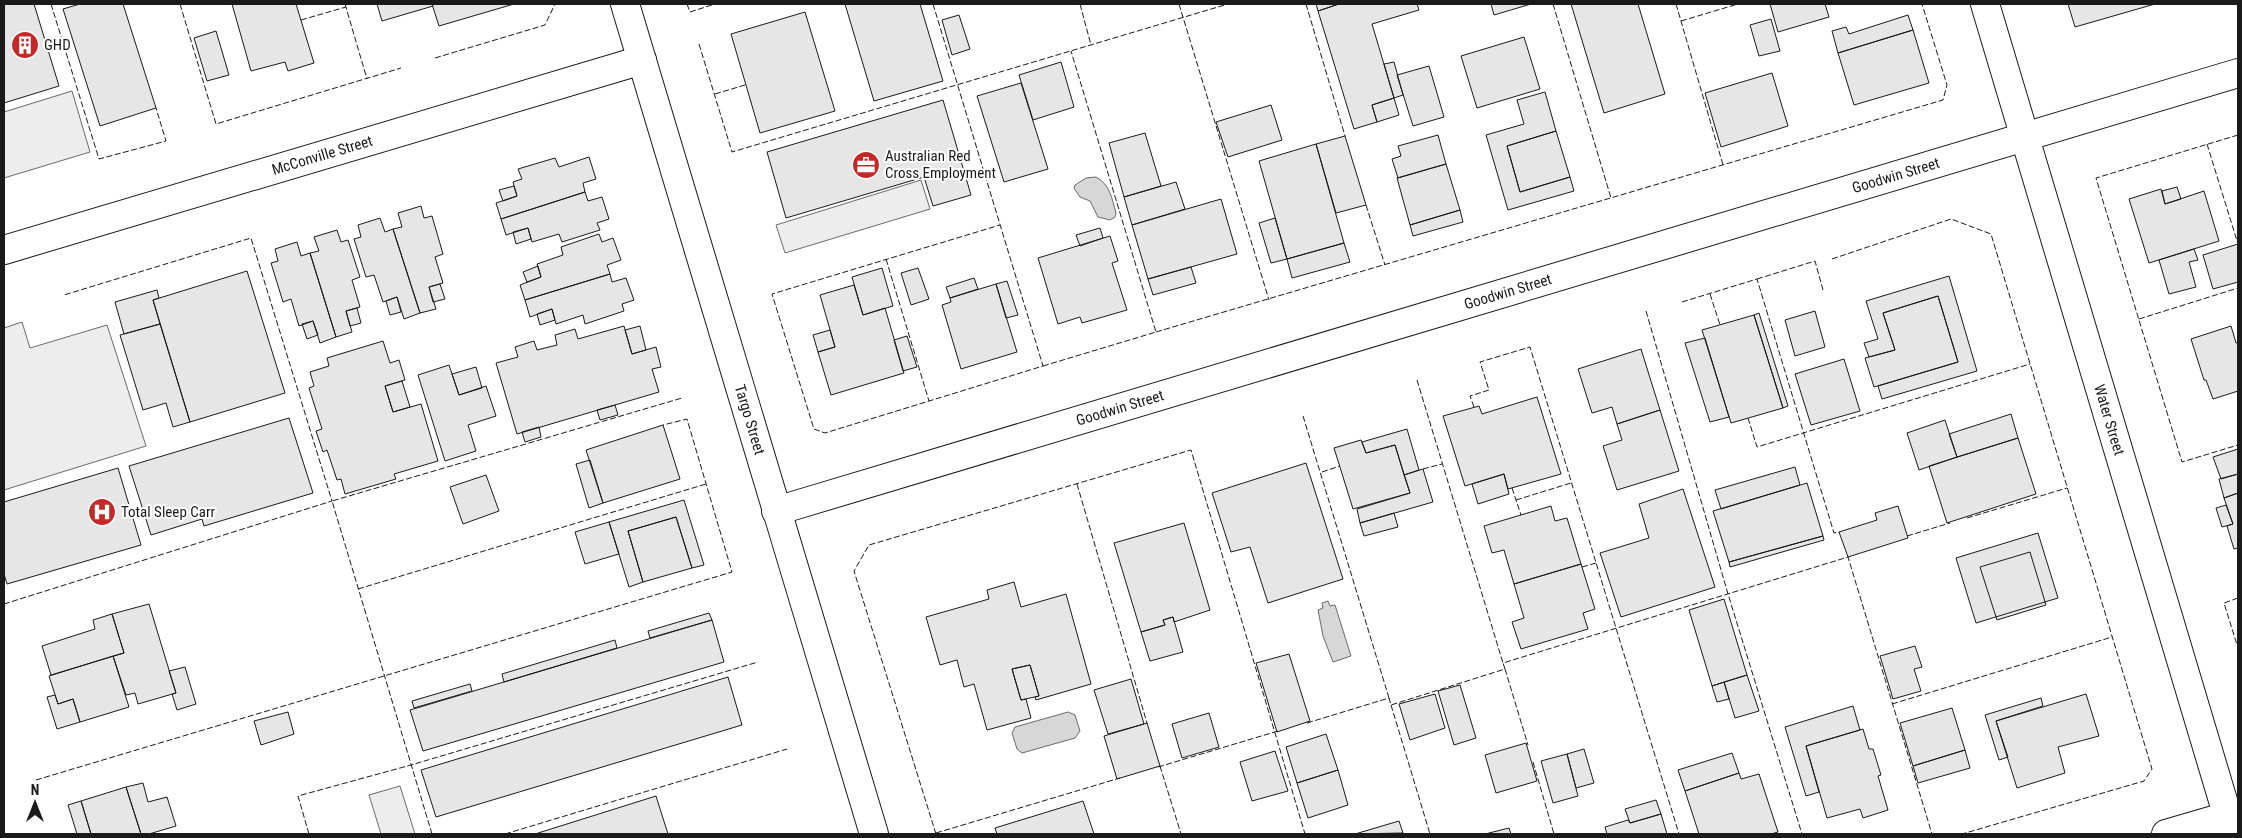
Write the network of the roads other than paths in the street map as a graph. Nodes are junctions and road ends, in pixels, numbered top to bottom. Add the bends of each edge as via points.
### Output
1 (625, 4) edge
2 (1985, 4) edge
3 (642, 60) junction
4 (2238, 73) edge
5 (2024, 137) junction
6 (4, 250) edge
7 (776, 511) junction
8 (2233, 821) edge
9 (874, 834) edge
10 (2166, 834) edge

1 - 3 street, Targo Street
2 - 5 street, Water Street
3 - 6 street, McConville Street
3 - 7 street, Targo Street
4 - 5 street, Goodwin Street
5 - 7 street, Goodwin Street
5 - 8 street, Water Street
7 - 9 street, Targo Street
8 - 10 street

